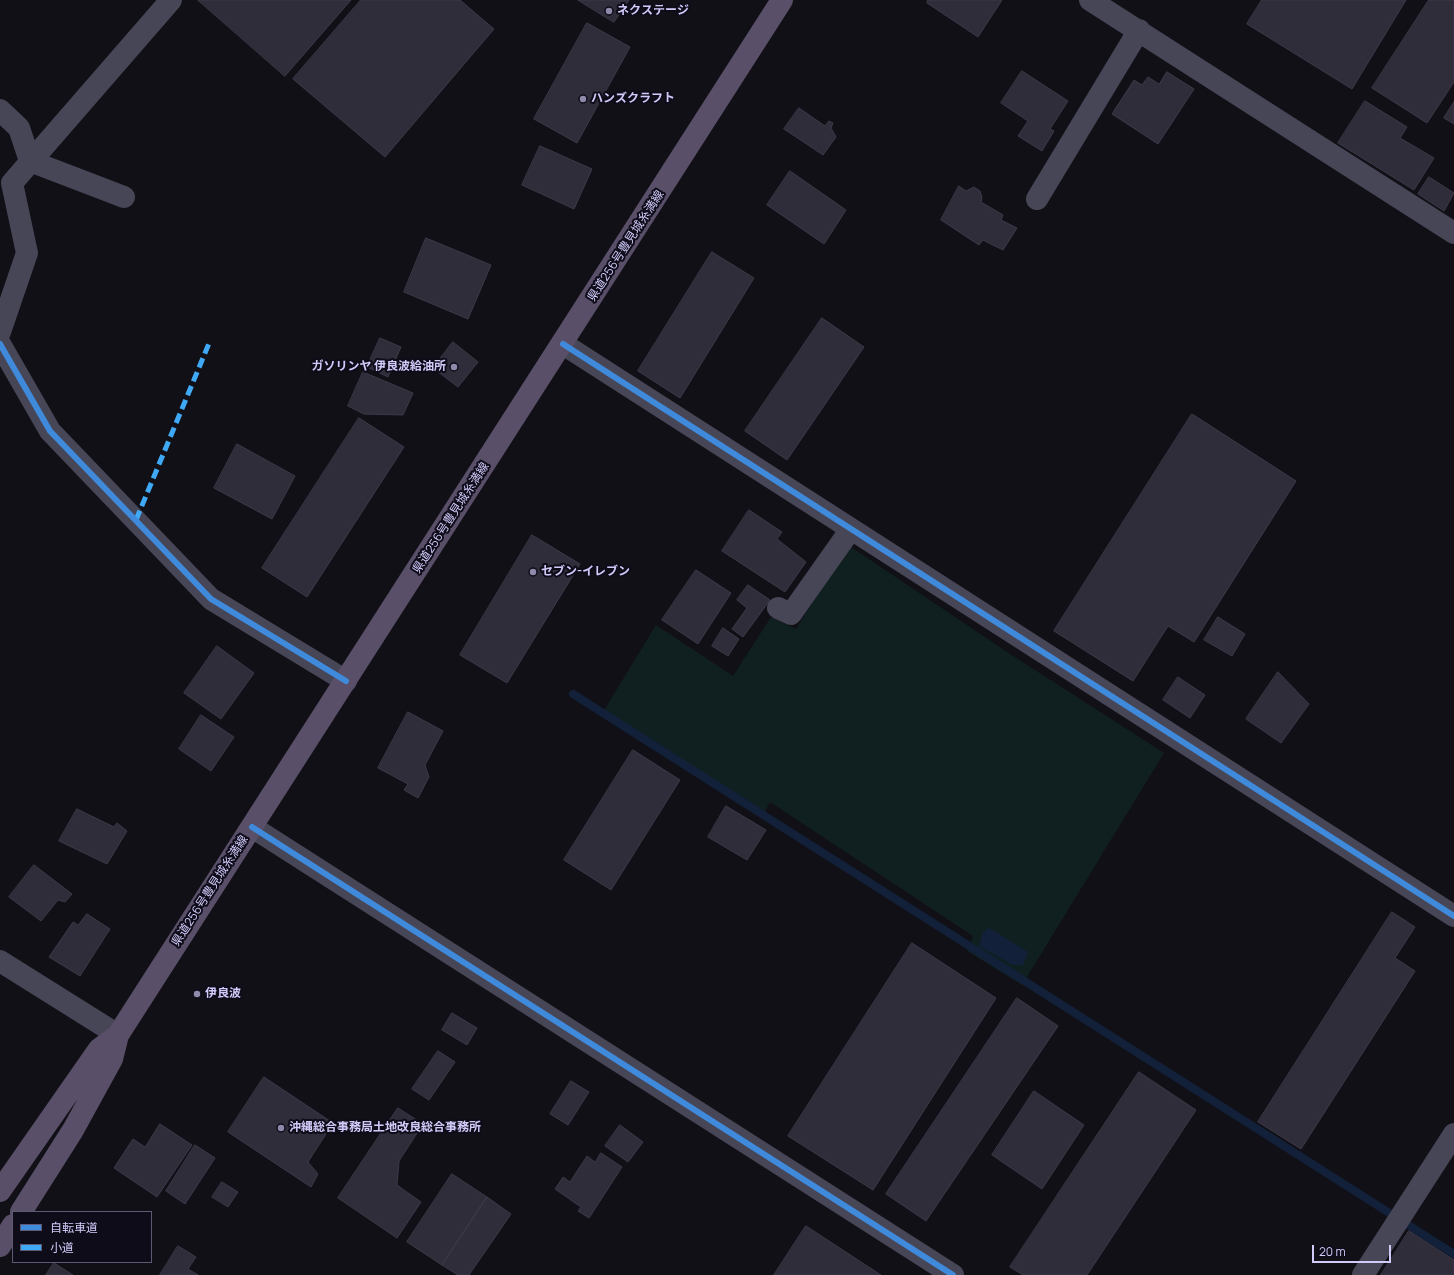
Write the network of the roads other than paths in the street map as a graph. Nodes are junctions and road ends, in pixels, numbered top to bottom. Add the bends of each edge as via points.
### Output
1 (171, 0) edge
2 (782, 0) edge
3 (1090, 0) edge
4 (1140, 30) junction
5 (0, 110) edge
6 (30, 161) junction
7 (6, 182) edge
8 (124, 196) dead end
9 (1037, 199) dead end
10 (1454, 232) edge
11 (0, 332) edge
12 (0, 344) edge
13 (563, 344) junction
14 (851, 529) junction
15 (778, 608) dead end
16 (346, 681) junction
17 (252, 827) junction
18 (1454, 916) edge
19 (0, 961) edge
20 (118, 1035) junction
21 (1454, 1134) edge
22 (0, 1191) edge
23 (22, 1211) edge
24 (12, 1227) edge
25 (0, 1246) edge
26 (953, 1275) edge
27 (1363, 1275) edge

1 - 6 street
2 - 13 main road, 県道256号豊見城糸満線
3 - 4 street
4 - 9 street
4 - 10 street
5 - 6 street via 19,128
6 - 7 street
6 - 8 street
7 - 11 street via 27,253
12 - 16 street via 50,431 211,599
13 - 14 street
13 - 16 main road, 県道256号豊見城糸満線
14 - 15 street via 791,614
14 - 18 street
16 - 17 main road, 県道256号豊見城糸満線
17 - 20 main road, 県道256号豊見城糸満線
17 - 26 street
19 - 20 street
20 - 22 main road, 県道256号豊見城糸満線 via 99,1049
20 - 23 main road, 県道256号豊見城糸満線 via 112,1059 73,1130
21 - 27 street
24 - 25 main road

